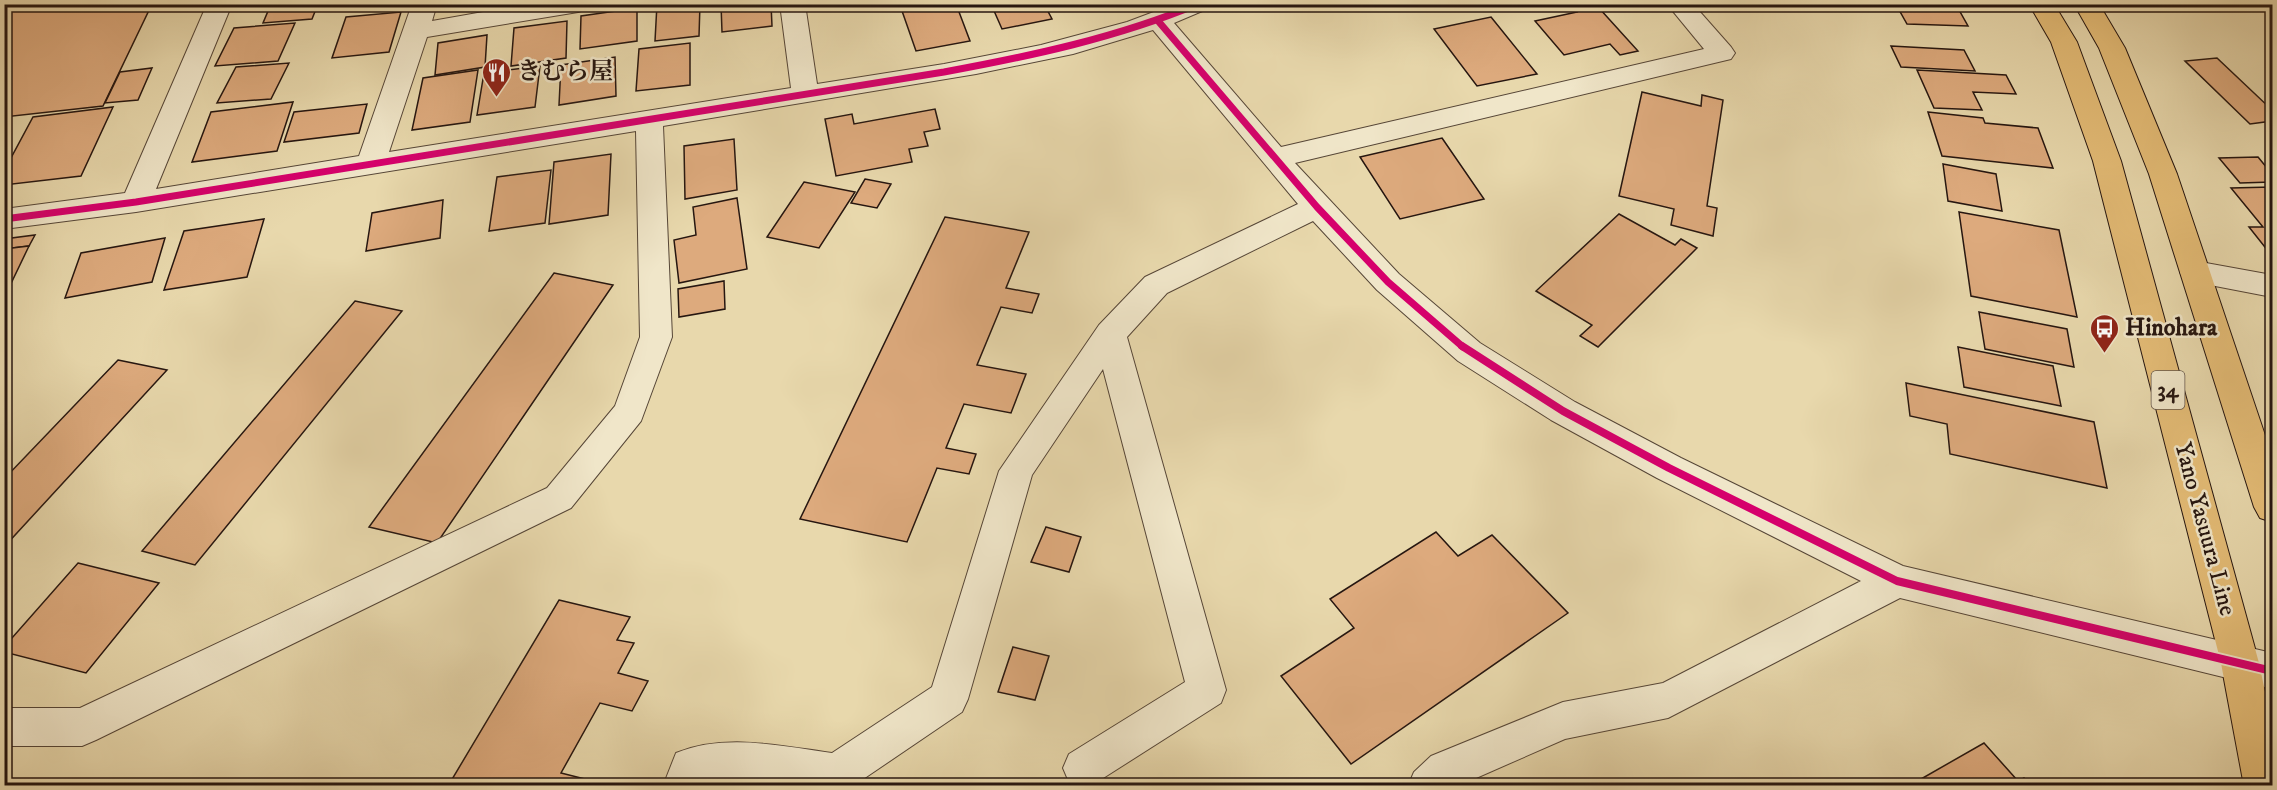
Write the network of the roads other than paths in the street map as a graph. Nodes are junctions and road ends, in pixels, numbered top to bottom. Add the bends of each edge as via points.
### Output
1 (220, 4) edge
2 (425, 4) edge
3 (578, 4) edge
4 (792, 4) edge
5 (1198, 4) edge
6 (1679, 4) edge
7 (2041, 4) edge
8 (2086, 4) edge
9 (1159, 22) junction
10 (416, 31) junction
11 (805, 95) junction
12 (649, 120) junction
13 (1275, 158) junction
14 (371, 164) junction
15 (136, 202) junction
16 (1317, 207) junction
17 (4, 219) edge
18 (2195, 272) junction
19 (2272, 286) edge
20 (1110, 334) junction
21 (2272, 507) edge
22 (1897, 581) junction
23 (2256, 667) edge
24 (4, 727) edge
25 (1083, 768) dead end
26 (826, 779) edge
27 (683, 786) edge
28 (1428, 786) edge
29 (2265, 786) edge

1 - 15 street
2 - 10 street
3 - 10 street
4 - 11 street
5 - 9 street
6 - 13 street via 1722,53
7 - 23 main road, Yano Yasuura Line / 34 via 2064,42 2107,161
8 - 18 main road via 2112,48 2163,174
9 - 11 street via 1042,54
9 - 13 street
10 - 14 street
11 - 12 street
12 - 14 street
12 - 24 street via 656,337 629,411 560,498 82,727
13 - 16 street
14 - 15 street
15 - 17 street
16 - 20 street via 1156,285
16 - 22 street via 1388,282 1469,352 1563,411 1659,463
18 - 19 street
18 - 21 main road
20 - 25 street via 1207,690
20 - 26 street via 1016,471 948,699
22 - 23 street
22 - 28 street via 1668,700 1563,721 1445,771
23 - 29 main road, Yano Yasuura Line / 34
26 - 27 street via 742,761 690,767

